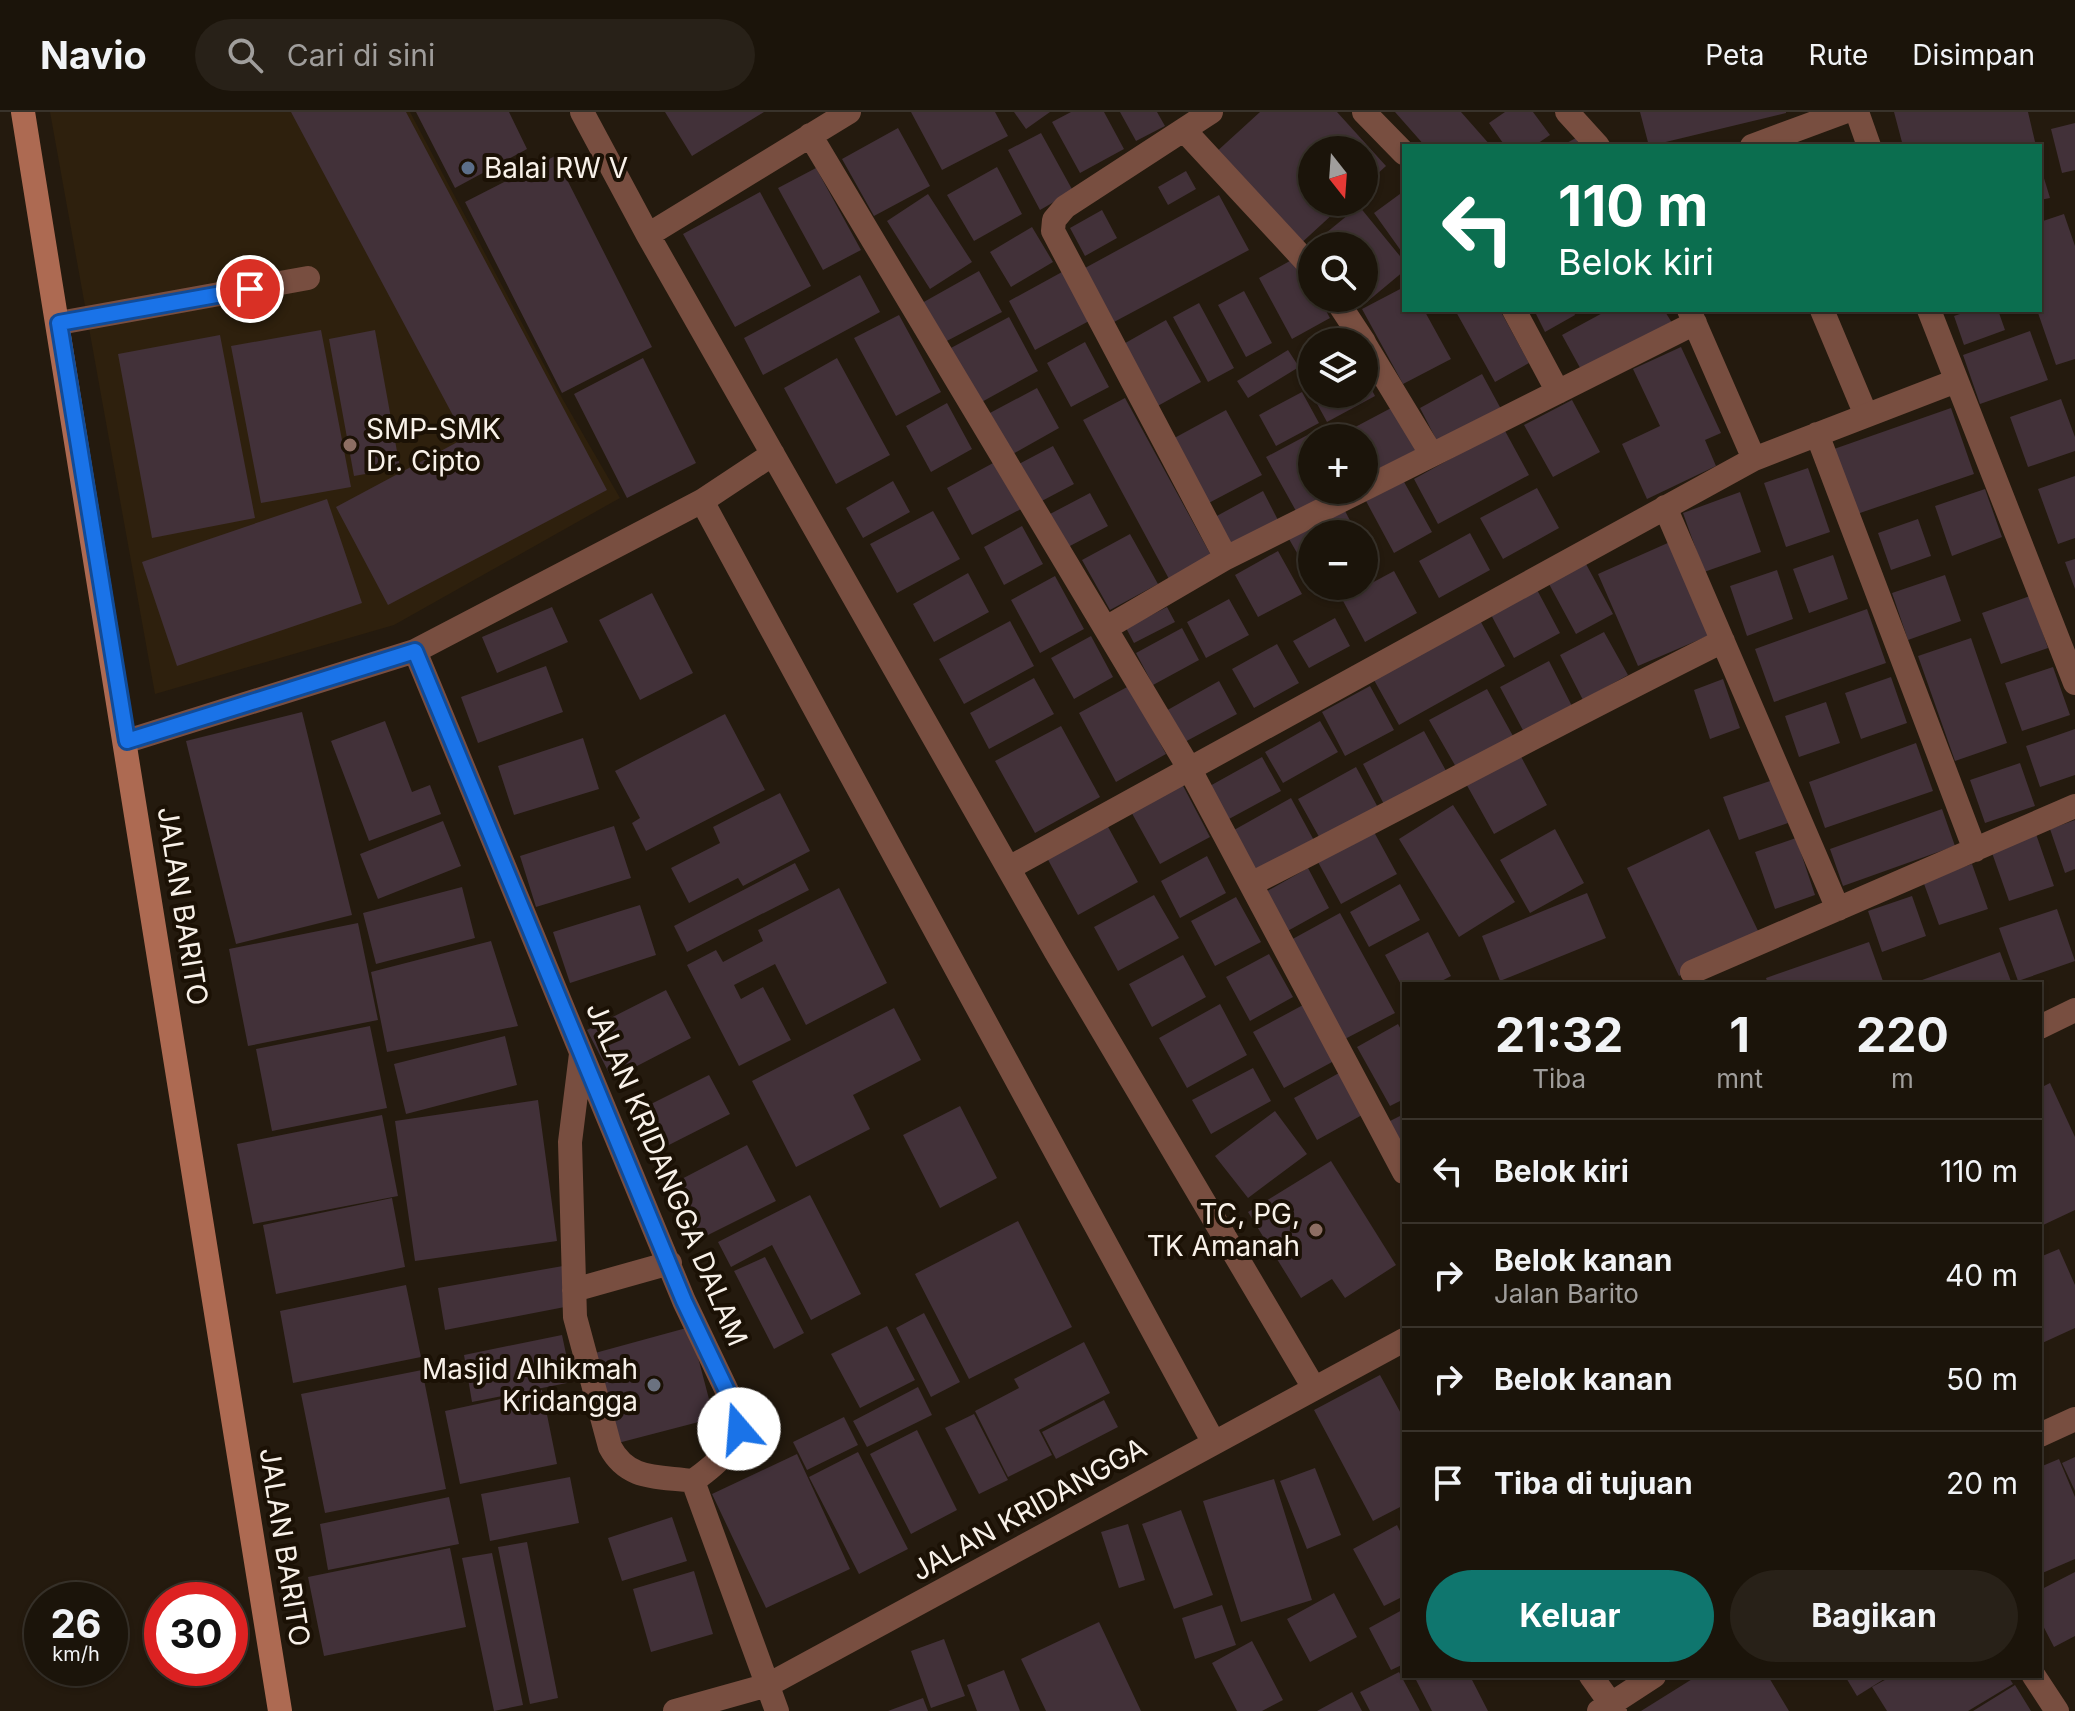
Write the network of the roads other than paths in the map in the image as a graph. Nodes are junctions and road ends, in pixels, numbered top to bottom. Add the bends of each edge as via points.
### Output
1 (23, 112) edge
2 (582, 112) edge
3 (849, 112) edge
4 (1211, 112) edge
5 (1364, 112) edge
6 (1567, 112) edge
7 (1844, 112) edge
8 (1857, 112) edge
9 (1184, 130) junction
10 (810, 135) junction
11 (1596, 144) edge
12 (1757, 144) edge
13 (1868, 144) edge
14 (1402, 151) edge
15 (648, 235) junction
16 (1298, 253) edge
17 (308, 278) dead end
18 (1515, 312) edge
19 (1823, 312) edge
20 (1930, 312) edge
21 (1692, 316) edge
22 (59, 323) junction
23 (1378, 365) edge
24 (1956, 381) junction
25 (1558, 392) junction
26 (1866, 415) junction
27 (1817, 434) junction
28 (773, 454) junction
29 (1432, 455) junction
30 (1754, 459) junction
31 (1378, 482) edge
32 (702, 501) junction
33 (1333, 504) edge
34 (1665, 507) junction
35 (1226, 558) junction
36 (1106, 628) junction
37 (1723, 641) junction
38 (415, 651) junction
39 (2075, 683) edge
40 (127, 741) junction
41 (1189, 768) junction
42 (2075, 806) edge
43 (1975, 850) junction
44 (1009, 868) junction
45 (1251, 884) junction
46 (1838, 909) junction
47 (1692, 972) dead end
48 (2075, 1010) edge
49 (2042, 1026) edge
50 (582, 1052) junction
51 (1402, 1168) edge
52 (670, 1263) junction
53 (574, 1290) junction
54 (1400, 1351) edge
55 (1314, 1388) junction
56 (2075, 1419) edge
57 (2042, 1434) edge
58 (1214, 1443) junction
59 (693, 1481) junction
60 (1592, 1678) edge
61 (1651, 1678) edge
62 (2035, 1678) edge
63 (768, 1685) junction
64 (1608, 1709) edge
65 (280, 1711) edge
66 (675, 1711) edge
67 (777, 1711) edge
68 (2057, 1711) edge

1 - 22 street, JALAN BARITO
2 - 15 street
3 - 10 street
4 - 9 street
5 - 14 street
6 - 11 street
7 - 12 street
8 - 13 street
9 - 16 street
9 - 35 street via 1065,207 1054,220 1053,231
10 - 15 street
10 - 36 street
15 - 28 street
17 - 22 street
18 - 25 street
19 - 26 street
20 - 24 street
21 - 25 street
21 - 30 street
22 - 40 street, JALAN BARITO
23 - 29 street
24 - 26 street
24 - 39 street
25 - 29 street
26 - 27 street
27 - 30 street
27 - 43 street
28 - 32 street
28 - 44 street
29 - 31 street
30 - 34 street
32 - 38 street
32 - 58 street
33 - 35 street
34 - 37 street
34 - 41 street
35 - 36 street
36 - 41 street
37 - 45 street
37 - 46 street
38 - 40 street
38 - 50 street, JALAN KRIDANGGA DALAM
40 - 65 street, JALAN BARITO
41 - 44 street
41 - 45 street
42 - 43 street
43 - 46 street
44 - 55 street
45 - 51 street
46 - 47 street
48 - 49 street
50 - 52 street, JALAN KRIDANGGA DALAM
50 - 53 street via 570,1142
52 - 53 street
52 - 59 street, JALAN KRIDANGGA DALAM via 737,1412 739,1429 731,1447
53 - 59 street via 575,1317 619,1464 635,1472
54 - 55 street, JALAN KRIDANGGA
55 - 58 street, JALAN KRIDANGGA
56 - 57 street
58 - 63 street, JALAN KRIDANGGA
59 - 63 street
60 - 64 street
61 - 64 street
62 - 68 street
63 - 66 street, JALAN KRIDANGGA
63 - 67 street

